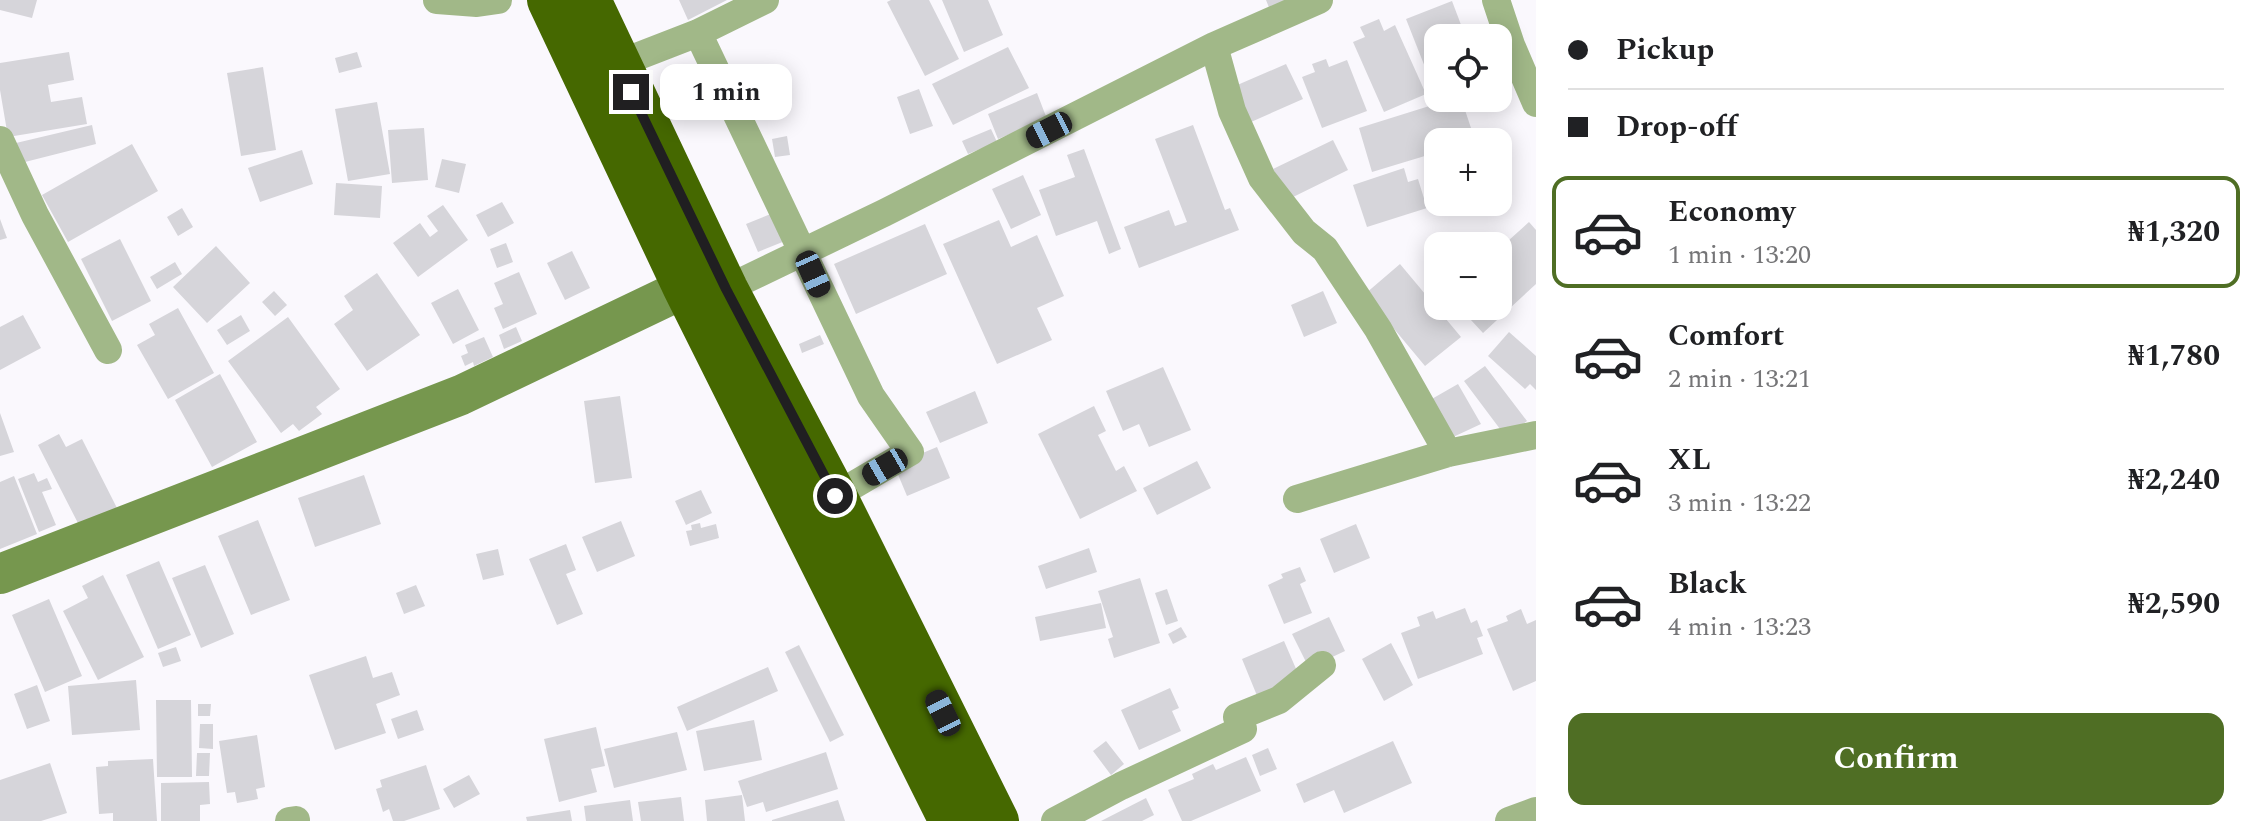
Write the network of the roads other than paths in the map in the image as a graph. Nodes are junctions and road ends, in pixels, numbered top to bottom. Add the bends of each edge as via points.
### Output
1 (437, 0) edge
2 (498, 0) edge
3 (549, 0) edge
4 (589, 0) edge
5 (765, 0) edge
6 (1319, 0) edge
7 (1496, 0) edge
8 (698, 33) junction
9 (1214, 46) junction
10 (618, 64) junction
11 (1536, 103) edge
12 (0, 140) edge
13 (803, 251) junction
14 (705, 289) junction
15 (108, 350) dead end
16 (1536, 435) edge
17 (1448, 453) junction
18 (835, 496) junction
19 (1297, 499) dead end
20 (0, 574) edge
21 (1322, 665) dead end
22 (1536, 811) edge
23 (951, 821) edge
24 (997, 821) edge
25 (1055, 821) edge
26 (1509, 821) edge

1 - 2 street
3 - 14 highway
4 - 10 highway
5 - 8 street
6 - 9 street
7 - 11 street
8 - 10 street
8 - 13 street
9 - 13 street
9 - 17 street via 1232,111 1262,178 1304,232 1325,249 1378,329
10 - 14 highway
12 - 15 street
13 - 14 street
13 - 18 street via 871,396 910,452
14 - 18 highway
14 - 20 street via 461,395
14 - 23 highway
16 - 17 street
17 - 19 street
18 - 24 highway
21 - 25 street via 1240,723
22 - 26 street

